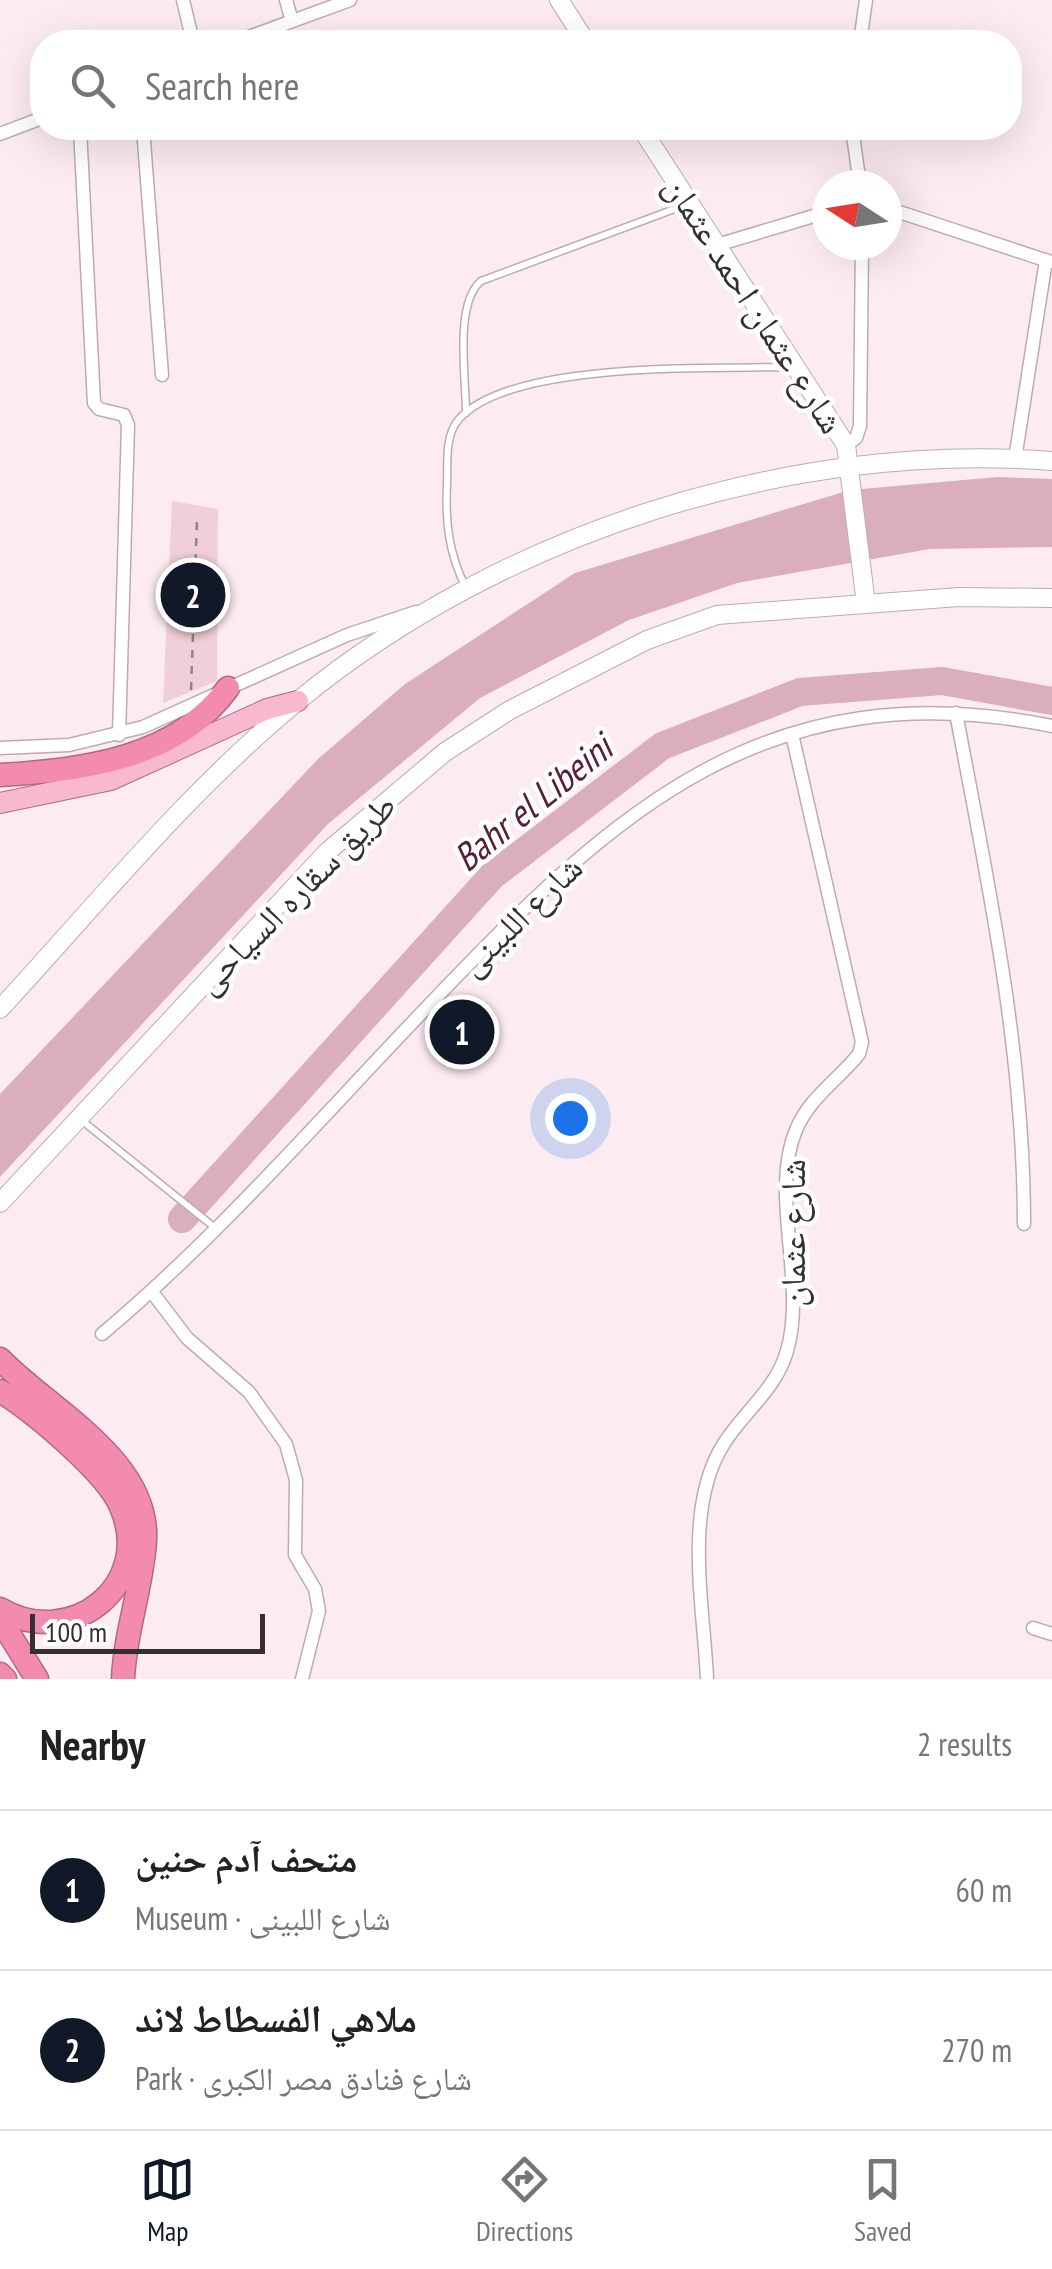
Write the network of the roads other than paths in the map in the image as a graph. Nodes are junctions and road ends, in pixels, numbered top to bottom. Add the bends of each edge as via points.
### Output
1 (183, 0) edge
2 (286, 0) edge
3 (350, 0) edge
4 (559, 0) edge
5 (866, 0) edge
6 (292, 22) junction
7 (190, 30) edge
8 (269, 30) edge
9 (578, 30) edge
10 (862, 30) edge
11 (30, 123) edge
12 (0, 134) edge
13 (81, 140) edge
14 (144, 140) edge
15 (649, 140) edge
16 (854, 140) edge
17 (858, 170) edge
18 (690, 203) junction
19 (902, 213) edge
20 (812, 216) edge
21 (717, 245) junction
22 (862, 260) edge
23 (1049, 261) edge
24 (796, 367) junction
25 (162, 376) dead end
26 (466, 413) junction
27 (846, 445) junction
28 (1015, 459) junction
29 (1052, 461) edge
30 (849, 465) junction
31 (466, 589) junction
32 (865, 596) junction
33 (1052, 598) edge
34 (432, 606) junction
35 (228, 688) junction
36 (298, 701) junction
37 (956, 713) junction
38 (1052, 726) edge
39 (119, 734) junction
40 (792, 734) junction
41 (0, 748) edge
42 (0, 775) edge
43 (0, 803) edge
44 (0, 1009) edge
45 (79, 1118) junction
46 (0, 1203) edge
47 (211, 1224) junction
48 (1024, 1224) dead end
49 (152, 1292) junction
50 (102, 1334) dead end
51 (0, 1359) edge
52 (0, 1392) edge
53 (0, 1609) edge
54 (0, 1618) edge
55 (1033, 1628) dead end
56 (1052, 1634) edge
57 (37, 1679) edge
58 (123, 1679) edge
59 (302, 1679) edge
60 (708, 1679) edge

1 - 7 street
2 - 6 street
3 - 6 street
4 - 9 main road
5 - 10 street
6 - 8 street
11 - 12 street
13 - 39 street via 94,403 120,412 128,425
14 - 25 street
15 - 18 main road, شارع عثمان احمد عثمان
16 - 17 street
18 - 21 main road, شارع عثمان احمد عثمان
18 - 26 lane via 471,289
19 - 23 street
20 - 21 street
21 - 24 main road, شارع عثمان احمد عثمان
22 - 27 street via 860,426
23 - 28 street
24 - 26 lane via 566,377
24 - 27 main road, شارع عثمان احمد عثمان
26 - 31 lane via 448,445 446,513 450,551
27 - 30 main road, شارع عثمان احمد عثمان
28 - 29 main road
28 - 30 main road
30 - 31 main road via 630,518
30 - 32 main road, شارع عثمان احمد عثمان
31 - 34 main road
32 - 33 main road, طريق سقاره السياحى
32 - 45 main road, طريق سقاره السياحى via 718,615 647,640 510,710 384,800 328,852
34 - 35 street
34 - 36 main road
35 - 39 street
35 - 42 highway via 193,726 148,750
36 - 43 main road via 111,780
36 - 44 main road via 208,784
37 - 38 street, شارع اللبينى
37 - 40 street, شارع اللبينى via 882,716
37 - 48 street via 1008,990 1020,1083
39 - 41 street
40 - 47 street, شارع اللبينى via 683,780 539,890
40 - 60 street, شارع عثمان via 862,1042 794,1133 788,1169 788,1350 709,1477 701,1547
45 - 46 main road, طريق سقاره السياحى
45 - 47 lane
47 - 49 street, شارع اللبينى
49 - 50 street, شارع اللبينى
49 - 59 street via 186,1338 257,1400 286,1444 296,1480 295,1554 320,1611
51 - 58 highway via 107,1454 140,1506 145,1537
52 - 53 highway via 106,1484 128,1530 119,1579 84,1615 34,1624
54 - 57 highway
55 - 56 street

